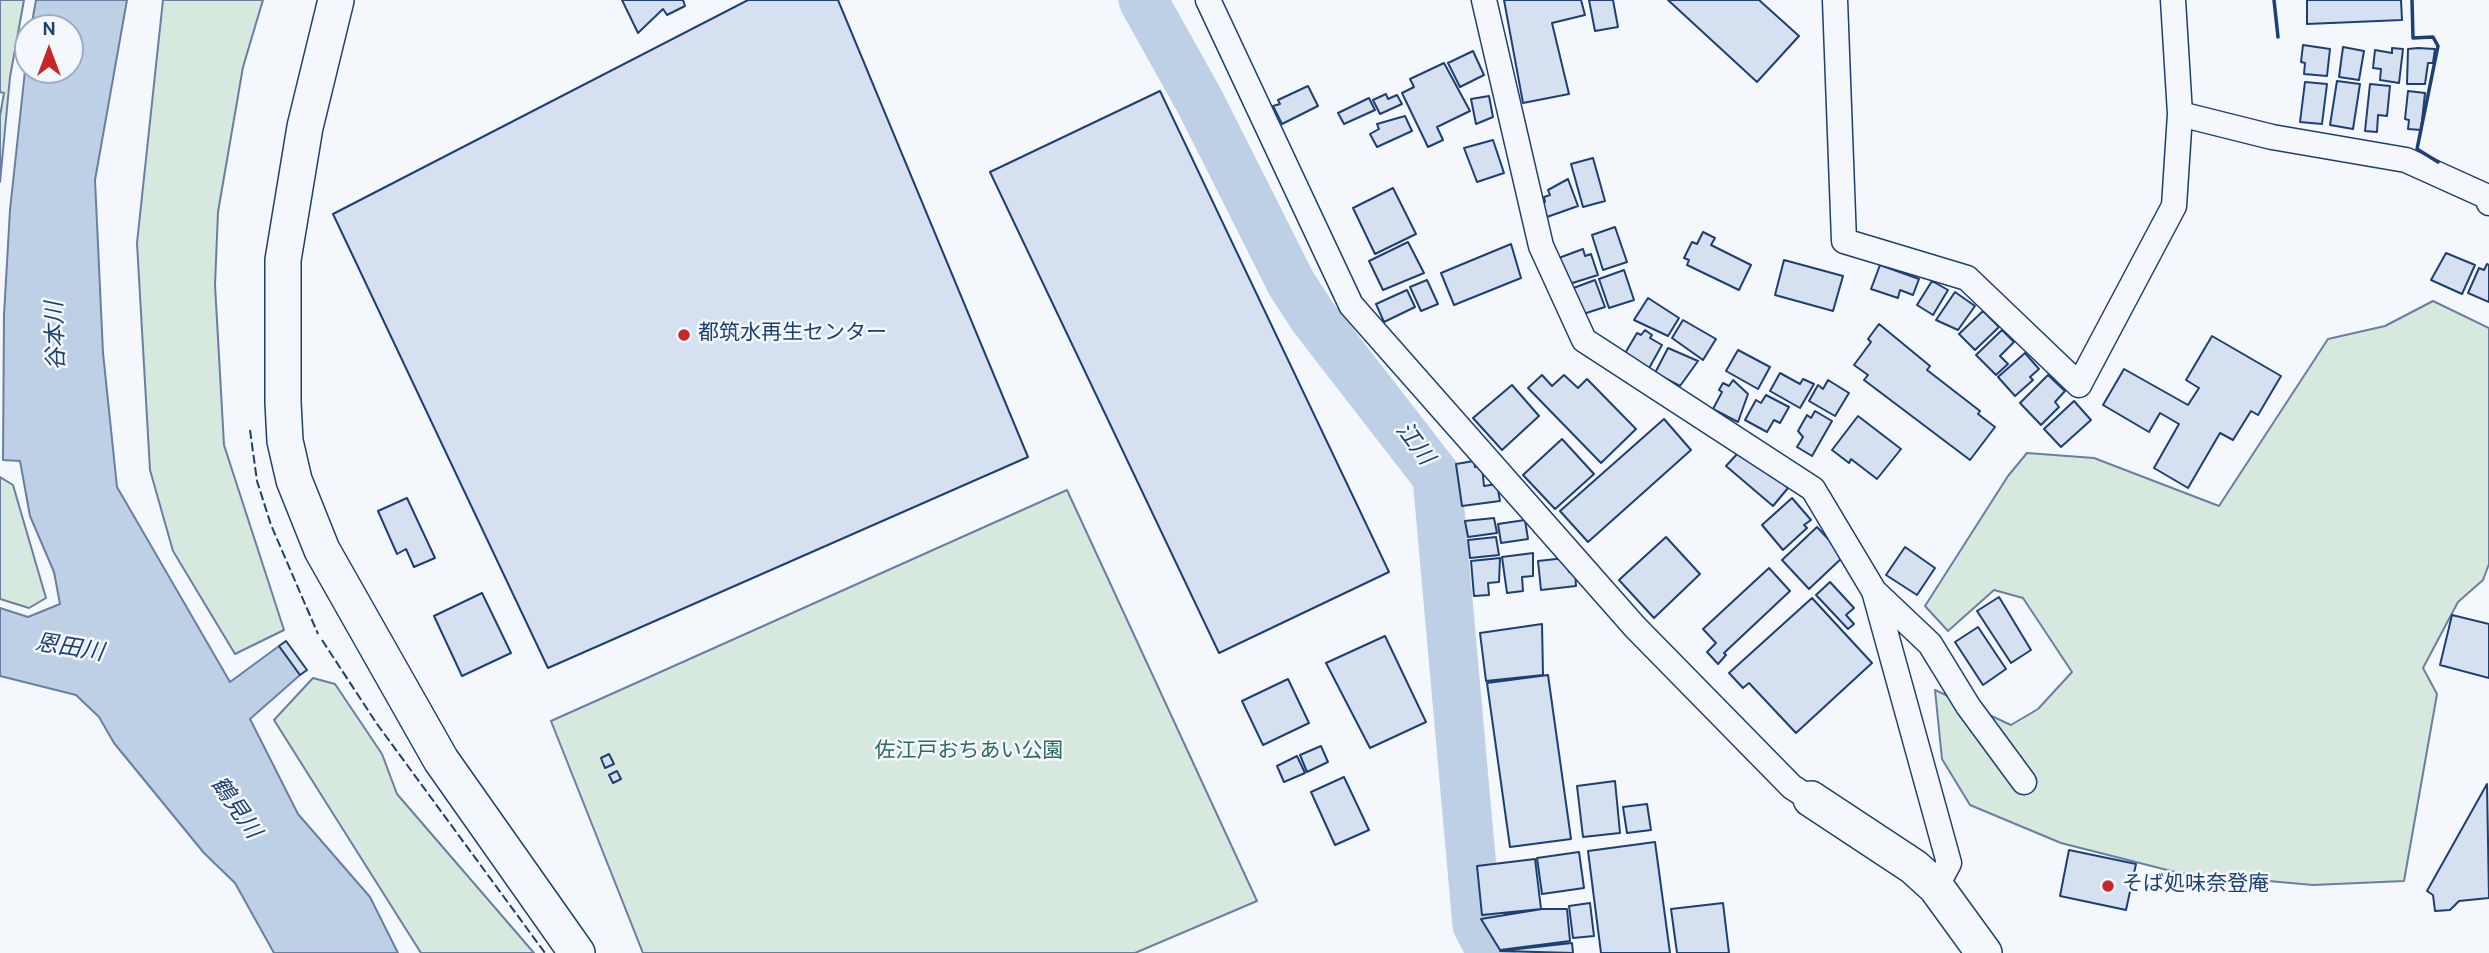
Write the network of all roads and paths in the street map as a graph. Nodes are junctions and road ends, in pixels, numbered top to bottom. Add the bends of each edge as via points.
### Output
1 (336, 0) edge
2 (1208, 0) edge
3 (1484, 0) edge
4 (1835, 0) edge
5 (2173, 0) edge
6 (2180, 114) junction
7 (2489, 204) edge
8 (1874, 591) junction
9 (2024, 782) dead end
10 (1811, 799) joint
11 (1936, 887) junction
12 (577, 953) edge
13 (1984, 953) edge

1 - 12 street via 305,127 283,260 283,402 293,480 322,550 434,748
2 - 10 street via 1351,304 1635,627 1792,787
3 - 8 street via 1541,246 1584,340 1813,489
4 - 6 street via 1844,241 1967,278 2079,385 2174,206
5 - 6 street
6 - 7 street via 2272,137 2406,160 2488,197
8 - 9 street via 1930,644
8 - 11 street via 1949,863
10 - 11 street via 1914,867
11 - 13 street

